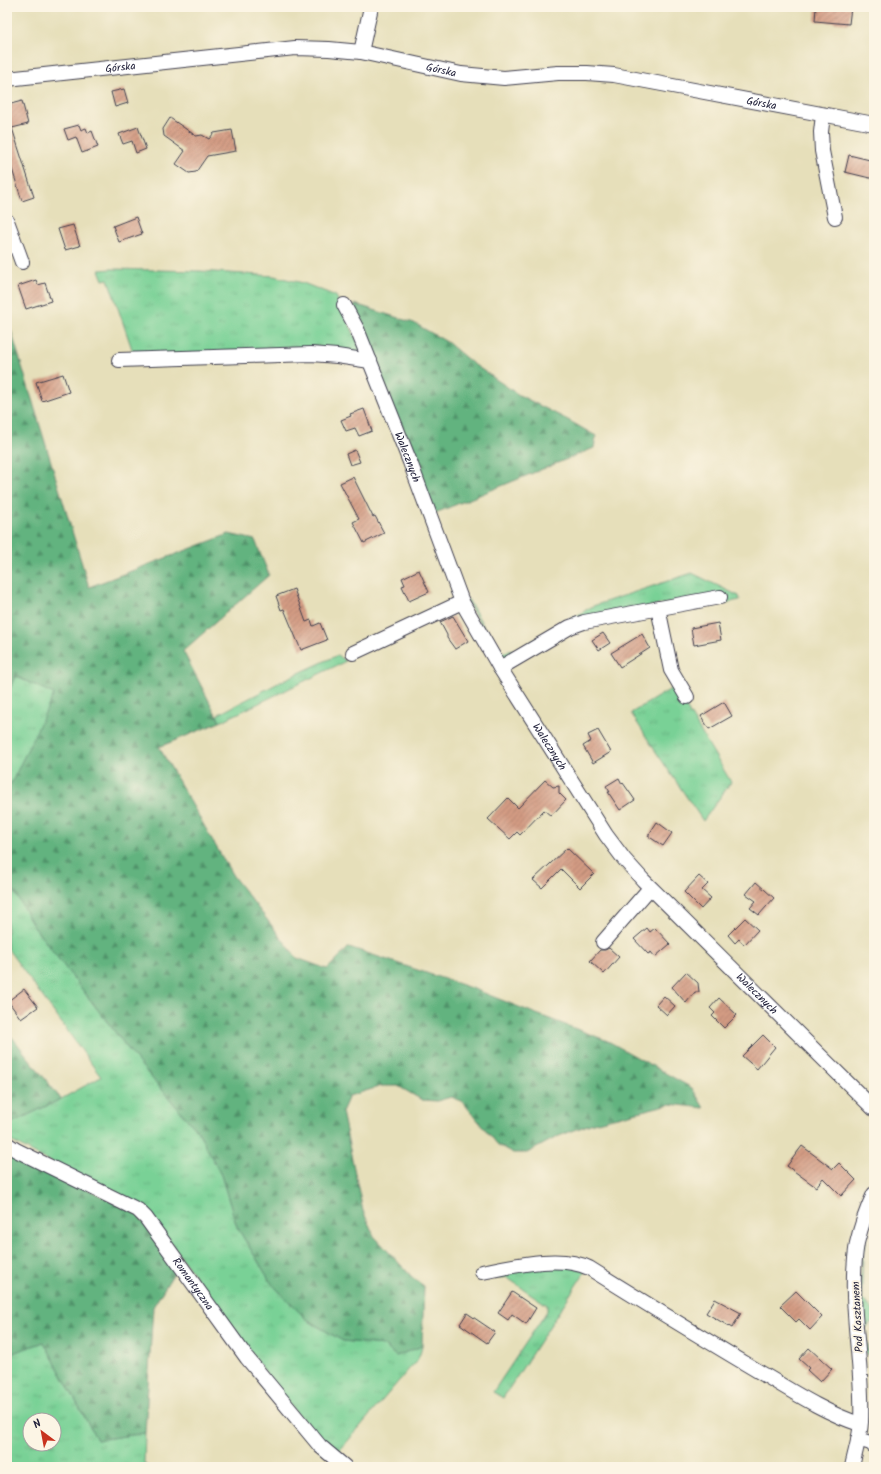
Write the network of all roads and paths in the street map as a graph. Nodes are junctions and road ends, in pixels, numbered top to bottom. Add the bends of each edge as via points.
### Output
1 (371, 7) edge
2 (361, 52) junction
3 (7, 79) edge
4 (823, 115) junction
5 (874, 124) edge
6 (835, 217) dead end
7 (7, 221) edge
8 (22, 262) dead end
9 (344, 305) dead end
10 (119, 360) dead end
11 (370, 361) junction
12 (720, 597) dead end
13 (462, 602) junction
14 (658, 608) junction
15 (353, 653) dead end
16 (500, 668) junction
17 (687, 697) dead end
18 (650, 888) junction
19 (603, 942) dead end
20 (874, 1109) edge
21 (7, 1144) edge
22 (874, 1194) edge
23 (482, 1272) dead end
24 (860, 1424) junction
25 (858, 1439) junction
26 (874, 1446) edge
27 (345, 1467) edge
28 (852, 1467) edge

1 - 2 street
2 - 3 street, Górska via 295,48
2 - 4 street, Górska via 461,74 504,78 580,73 614,76
4 - 5 street, Górska
4 - 6 street via 822,151
7 - 8 street
9 - 11 street, Walecznych
10 - 11 street via 311,354
11 - 13 street, Walecznych
12 - 14 street
13 - 15 street
13 - 16 street, Walecznych
14 - 16 street via 577,624
14 - 17 street via 671,670
16 - 18 street, Walecznych via 606,835
18 - 19 street
18 - 20 street, Walecznych
21 - 27 street, Romantyczna via 138,1210 247,1358 320,1446
22 - 24 street, Pod Kasztanem via 863,1222 855,1259 861,1390
23 - 24 street via 555,1261 579,1263 768,1377 842,1418
24 - 25 street, Pod Kasztanem
25 - 26 street
25 - 28 street, Pod Kasztanem

